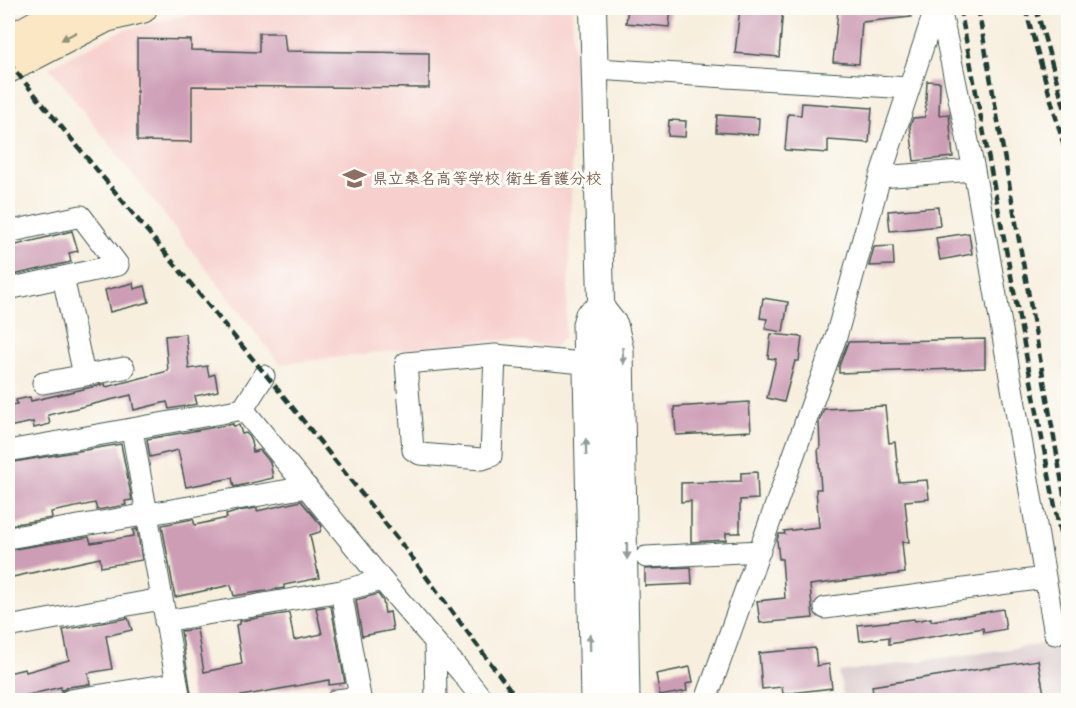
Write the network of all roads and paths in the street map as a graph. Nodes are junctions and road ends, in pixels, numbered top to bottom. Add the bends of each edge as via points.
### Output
1 (68, 8) edge
2 (142, 8) edge
3 (593, 8) edge
4 (933, 8) edge
5 (940, 8) edge
6 (8, 41) edge
7 (8, 68) edge
8 (596, 69) junction
9 (909, 88) junction
10 (974, 170) junction
11 (880, 177) junction
12 (8, 232) edge
13 (63, 277) junction
14 (8, 289) edge
15 (601, 304) junction
16 (495, 355) junction
17 (584, 363) junction
18 (124, 368) dead end
19 (84, 375) junction
20 (264, 376) dead end
21 (43, 383) dead end
22 (243, 410) junction
23 (132, 430) junction
24 (8, 451) edge
25 (307, 487) junction
26 (147, 515) junction
27 (8, 538) edge
28 (760, 551) junction
29 (646, 557) dead end
30 (1044, 578) junction
31 (382, 580) junction
32 (341, 591) junction
33 (161, 599) junction
34 (825, 608) dead end
35 (165, 621) junction
36 (8, 627) edge
37 (1055, 634) dead end
38 (435, 642) junction
39 (178, 692) edge
40 (70, 700) edge
41 (337, 700) edge
42 (435, 700) edge
43 (483, 700) edge
44 (591, 700) edge
45 (612, 700) edge
46 (629, 700) edge
47 (706, 700) edge

1 - 6 main road
2 -> 7 main road via 106,16
3 - 8 street
4 - 9 street
5 - 10 street
8 - 9 street
8 - 15 street
9 - 11 street
10 - 11 street
10 - 30 street
11 - 28 street via 836,338
12 - 13 street via 81,216 118,265
13 - 14 street
13 - 19 street
15 - 17 street via 586,314 583,324
15 - 45 street
15 -> 46 street via 617,324 623,350
16 - 16 street via 406,363 413,450 420,454 482,459 491,456
16 - 17 street
44 -> 17 street
18 - 19 street
19 - 21 street
20 - 22 street
22 - 23 street
22 - 25 street
23 - 24 street
23 - 26 street
25 - 26 street
25 - 31 street
26 - 27 street
26 - 33 street
28 - 29 street
28 - 47 street
30 - 34 street
30 - 37 street
31 - 32 street
31 - 38 street
32 - 35 street
32 - 41 street via 360,697
33 - 35 street
33 - 36 street
35 - 39 street
38 - 42 street
38 - 43 street
39 - 40 street

